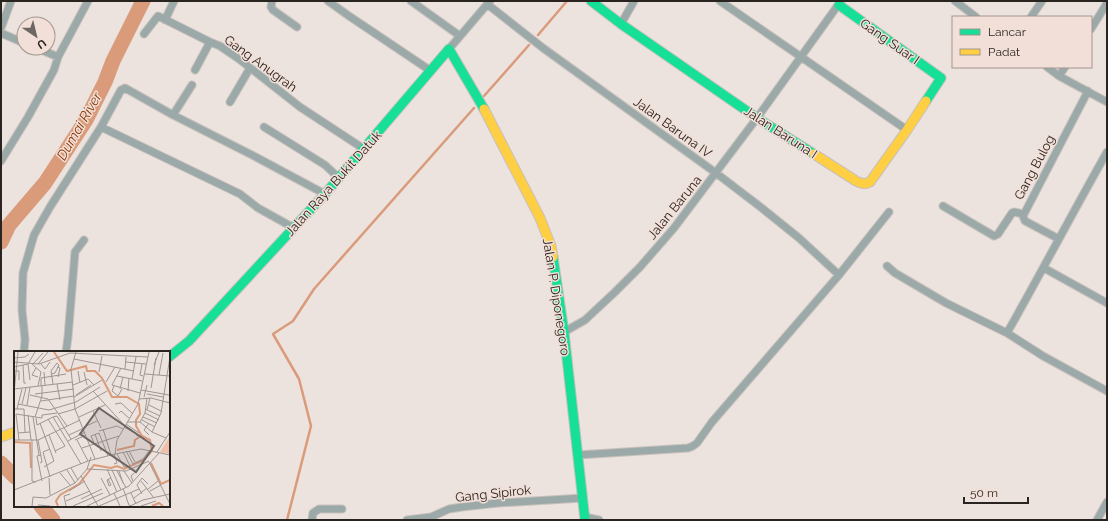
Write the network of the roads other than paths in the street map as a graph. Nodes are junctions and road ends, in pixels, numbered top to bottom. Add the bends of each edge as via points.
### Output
1 (11, 1) edge
2 (88, 1) edge
3 (174, 1) edge
4 (272, 1) edge
5 (328, 1) edge
6 (411, 1) edge
7 (591, 1) edge
8 (634, 1) edge
9 (720, 1) edge
10 (955, 1) edge
11 (1042, 1) edge
12 (489, 3) edge
13 (840, 3) edge
14 (1107, 3) edge
15 (975, 16) edge
16 (1032, 16) edge
17 (165, 20) junction
18 (621, 24) junction
19 (297, 27) dead end
20 (1092, 27) edge
21 (1, 28) edge
22 (1, 33) edge
23 (144, 34) dead end
24 (460, 36) junction
25 (16, 40) edge
26 (210, 42) junction
27 (449, 49) junction
28 (58, 57) joint
29 (801, 58) junction
30 (250, 68) junction
31 (1048, 68) edge
32 (1065, 68) edge
33 (195, 70) dead end
34 (431, 71) junction
35 (1059, 76) junction
36 (941, 78) joint
37 (192, 85) dead end
38 (1088, 91) junction
39 (230, 102) dead end
40 (1107, 102) edge
41 (173, 115) junction
42 (757, 118) junction
43 (101, 127) junction
44 (264, 127) dead end
45 (907, 130) junction
46 (364, 149) junction
47 (1107, 152) edge
48 (1, 161) edge
49 (716, 173) junction
50 (339, 178) junction
51 (325, 194) junction
52 (943, 206) dead end
53 (889, 212) dead end
54 (1023, 214) junction
55 (294, 228) junction
56 (1059, 239) junction
57 (84, 240) dead end
58 (887, 266) dead end
59 (1044, 268) junction
60 (839, 275) junction
61 (1107, 303) edge
62 (564, 332) junction
63 (1007, 333) junction
64 (24, 351) edge
65 (66, 351) edge
66 (170, 356) edge
67 (1107, 391) edge
68 (14, 432) edge
69 (1, 436) edge
70 (578, 455) junction
71 (583, 498) junction
72 (1107, 502) edge
73 (342, 509) dead end
74 (585, 518) edge
75 (312, 520) edge
76 (407, 520) edge
77 (599, 520) edge
78 (1097, 520) edge

1 - 21 street
2 - 28 street
3 - 17 street
4 - 19 street via 273,10
5 - 34 street
6 - 24 street
7 - 18 main road, Jalan Baruna I
8 - 18 street
9 - 29 street
10 - 15 street
11 - 16 street
12 - 24 street, Jalan Raya Bukit Datuk
12 - 49 street, Jalan Baruna IV via 543,48
13 - 29 street, Jalan Baruna
13 - 36 main road, Gang Suar I
14 - 20 street
17 - 23 street via 158,16
17 - 26 street, Gang Anugrah
18 - 42 main road, Jalan Baruna I
22 - 25 street
24 - 27 street, Jalan Raya Bukit Datuk
26 - 30 street, Gang Anugrah via 220,46
26 - 33 street
27 - 34 main road, Jalan Raya Bukit Datuk
27 - 62 main road, Jalan P. Diponegoro via 491,122 546,232 551,246
28 - 48 street via 54,70 32,111
29 - 42 street, Jalan Baruna
29 - 45 street
30 - 39 street
30 - 46 street, Gang Anugrah via 300,107
31 - 35 street
32 - 35 street
34 - 46 main road, Jalan Raya Bukit Datuk
35 - 38 street
36 - 45 main road, Jalan Baruna I
37 - 41 street
38 - 40 street
38 - 54 street, Gang Bulog
41 - 43 street via 126,88 121,90
41 - 51 street
42 - 45 main road, Jalan Baruna I via 860,184 870,182
42 - 49 street, Jalan Baruna
43 - 55 street via 240,194 258,208
43 - 64 street via 34,235 23,273
44 - 50 street via 325,165
46 - 50 main road, Jalan Raya Bukit Datuk
47 - 56 street
49 - 60 street, Jalan Baruna IV via 800,238
49 - 62 street, Jalan Baruna via 640,267 592,314
50 - 51 main road, Jalan Raya Bukit Datuk
51 - 55 main road, Jalan Raya Bukit Datuk
52 - 54 street via 994,236 1012,213
53 - 60 street
54 - 56 street, Gang Bulog via 1025,221
55 - 66 main road, Jalan Raya Bukit Datuk via 189,340
56 - 59 street
57 - 65 street via 75,252
58 - 63 street via 946,303
59 - 61 street
59 - 63 street
60 - 70 street via 693,446
62 - 70 main road, Jalan P. Diponegoro
63 - 67 street
68 - 69 main road
70 - 71 main road, Jalan P. Diponegoro
71 - 74 main road, Jalan P. Diponegoro
71 - 76 street, Gang Sipirok via 462,507 448,509 430,517
72 - 78 street
73 - 75 street via 317,510 313,513
74 - 77 street

